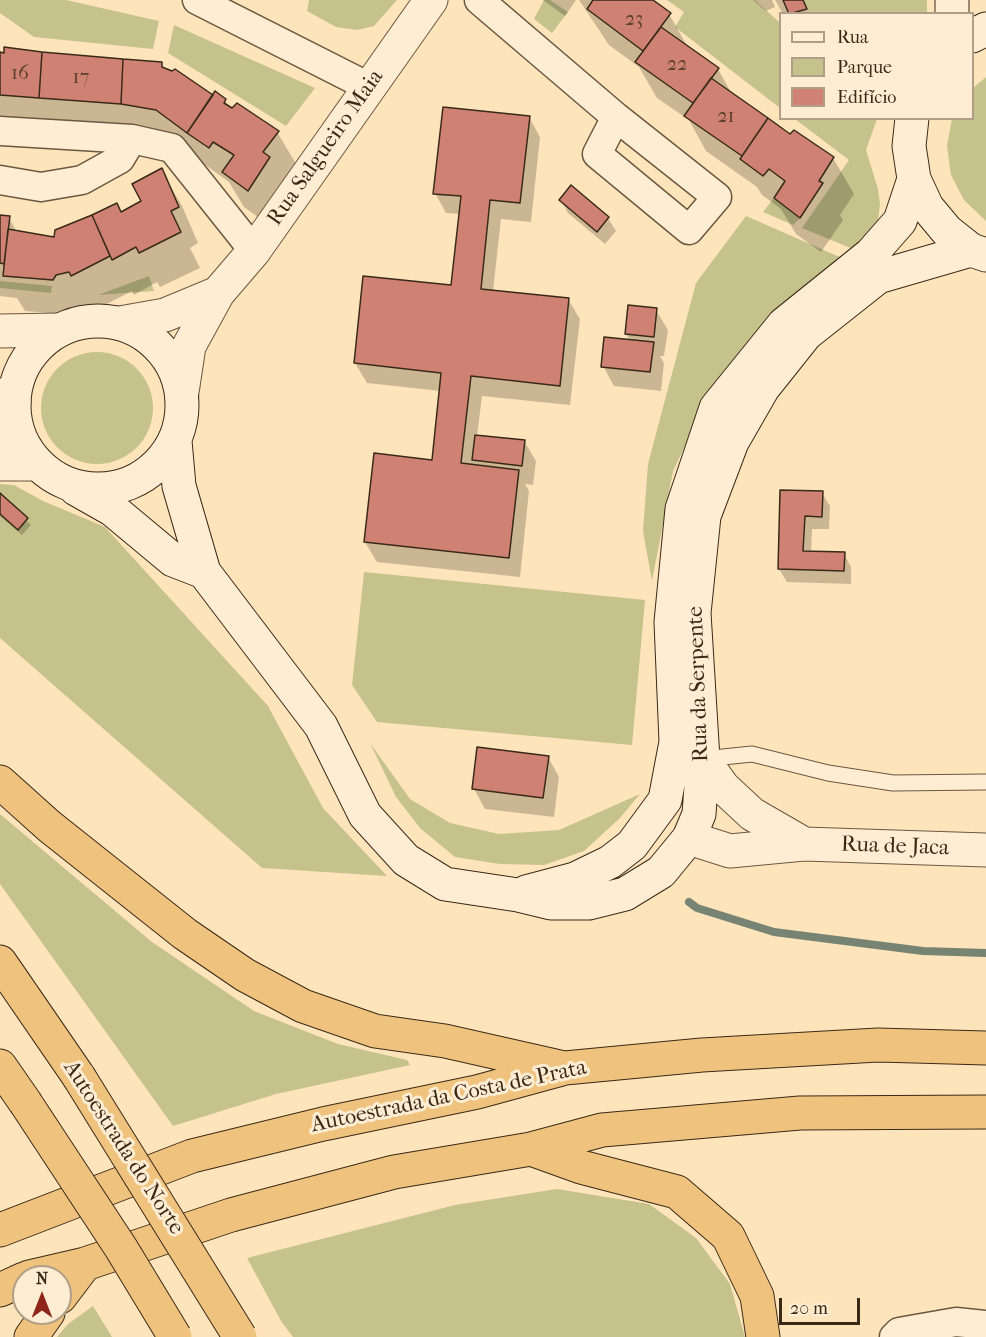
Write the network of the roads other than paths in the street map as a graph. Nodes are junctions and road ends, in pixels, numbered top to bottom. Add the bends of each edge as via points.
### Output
1 (197, 0) edge
2 (431, 0) edge
3 (479, 0) edge
4 (369, 87) junction
5 (616, 117) dead end
6 (912, 120) edge
7 (0, 131) edge
8 (132, 139) junction
9 (914, 179) junction
10 (0, 180) edge
11 (254, 251) junction
12 (979, 253) edge
13 (218, 293) junction
14 (120, 323) junction
15 (59, 330) junction
16 (0, 331) edge
17 (182, 392) junction
18 (8, 418) edge
19 (175, 441) junction
20 (0, 464) edge
21 (37, 464) junction
22 (66, 483) junction
23 (204, 572) junction
24 (704, 759) junction
25 (0, 782) edge
26 (986, 782) edge
27 (666, 800) junction
28 (689, 838) junction
29 (804, 844) junction
30 (632, 845) junction
31 (986, 850) edge
32 (518, 894) junction
33 (0, 962) edge
34 (986, 1048) edge
35 (0, 1066) edge
36 (565, 1068) junction
37 (986, 1112) edge
38 (531, 1149) junction
39 (0, 1230) edge
40 (85, 1264) junction
41 (72, 1267) edge
42 (72, 1282) edge
43 (986, 1325) edge
44 (175, 1337) edge
45 (240, 1337) edge
46 (763, 1337) edge
47 (894, 1337) edge

1 - 4 street
2 - 4 main road, Rua Salgueiro Maia
3 - 5 street
4 - 11 main road, Rua Salgueiro Maia
6 - 9 main road via 909,146
7 - 8 street
8 - 10 street via 120,159 82,180 41,187
8 - 11 street via 172,148
9 - 12 main road via 927,207 946,231
9 - 27 main road, Rua da Serpente via 900,221 871,254 784,324 716,408 682,509 670,622 676,742
11 - 13 main road, Rua Salgueiro Maia
12 - 24 main road, Rua da Serpente via 878,277 806,334 770,380 732,442 704,516 694,613
13 - 14 main road, Rua Salgueiro Maia via 165,315
13 - 17 main road, Rua Salgueiro Maia via 189,346
14 - 15 main road via 79,322
14 - 17 main road via 143,332 161,348 175,368
15 - 16 main road
15 - 18 main road via 36,347 21,370
17 - 19 main road via 182,417
18 - 21 main road
19 - 22 main road via 161,462 141,478 117,488 91,489
19 - 23 main road, Rua da Serpente via 179,486
20 - 21 main road
21 - 22 main road
22 - 23 main road via 113,510 173,560
23 - 32 main road, Rua da Serpente via 321,726 365,815 406,860 445,884
24 - 26 lane via 752,754 828,773 893,783
24 - 28 main road, Rua da Serpente via 699,814
24 - 29 main road, Rua de Jaca via 723,787 752,814
25 - 36 highway via 49,826 185,933 245,975 303,1006 375,1031 445,1041
27 - 28 main road
27 - 30 main road, Rua da Serpente
28 - 29 main road, Rua de Jaca via 730,851
28 - 30 main road, Rua de Jaca
28 - 32 main road, Rua da Serpente via 661,872 625,894 589,903 551,903
29 - 31 main road, Rua de Jaca
30 - 32 main road, Rua da Serpente via 610,862 575,879
33 - 45 highway, Autoestrada do Norte, bridge via 79,1077
34 - 36 highway, Autoestrada da Costa de Prata via 878,1045
35 - 44 highway, bridge
36 - 39 highway, Autoestrada da Costa de Prata via 477,1092 192,1156
37 - 38 highway via 800,1113 704,1119 602,1130
38 - 40 highway via 394,1172 231,1215
38 - 46 highway via 581,1167 677,1192 728,1236 757,1296
40 - 41 highway
40 - 42 highway
43 - 47 street via 956,1322 899,1332

